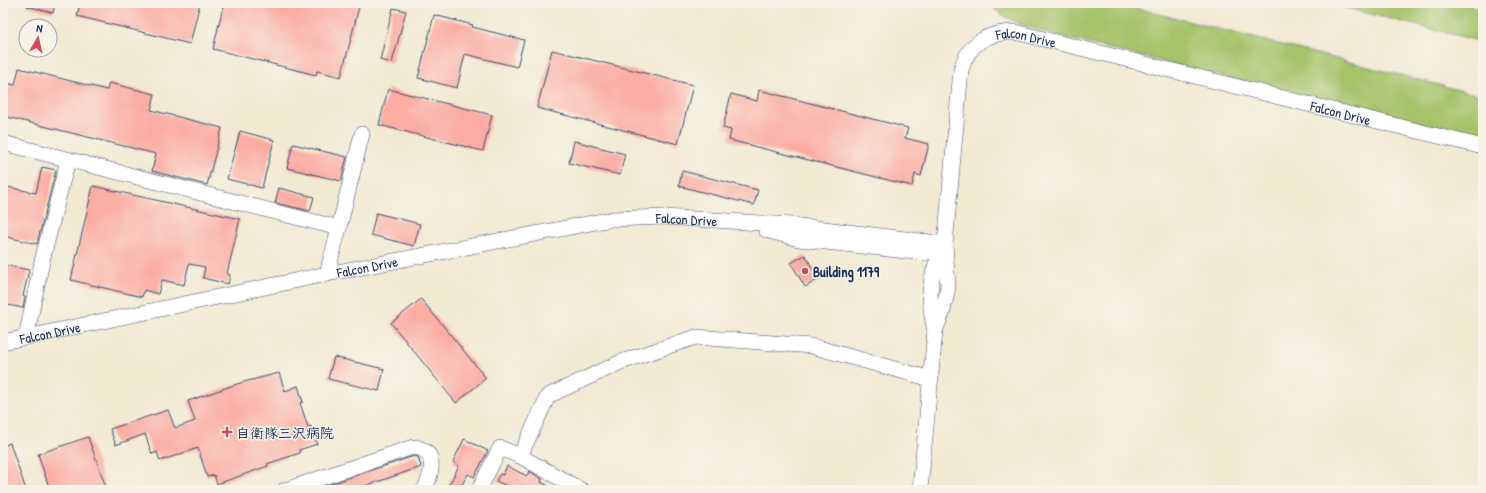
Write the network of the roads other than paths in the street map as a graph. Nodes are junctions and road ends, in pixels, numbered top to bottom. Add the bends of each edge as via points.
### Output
1 (362, 134) dead end
2 (3, 143) edge
3 (1483, 147) edge
4 (68, 160) junction
5 (734, 222) junction
6 (339, 228) junction
7 (944, 244) junction
8 (914, 252) junction
9 (932, 272) junction
10 (327, 274) junction
11 (935, 331) junction
12 (26, 337) junction
13 (3, 342) edge
14 (931, 379) junction
15 (520, 456) junction
16 (562, 485) edge
17 (285, 490) edge
18 (424, 490) edge
19 (479, 490) edge
20 (581, 490) edge
21 (920, 490) edge

1 - 6 street
2 - 4 street
3 - 7 street, Falcon Drive via 1039,37 1002,32 980,40 963,60
4 - 6 street
4 - 12 street
5 - 7 street, Falcon Drive via 792,225
5 - 8 street, Falcon Drive via 799,239
5 - 10 street, Falcon Drive via 664,217 612,219
6 - 10 street
7 - 8 street, Falcon Drive via 924,254
7 - 9 street
7 - 11 street via 948,287 943,311
8 - 9 street
9 - 11 street via 930,310
10 - 12 street, Falcon Drive
11 - 14 street
12 - 13 street, Falcon Drive
14 - 15 street via 811,346 696,337 622,362 548,396
14 - 21 street
15 - 16 street
15 - 19 street via 500,448
16 - 20 street
17 - 18 street via 413,447 426,452 432,464 431,478

